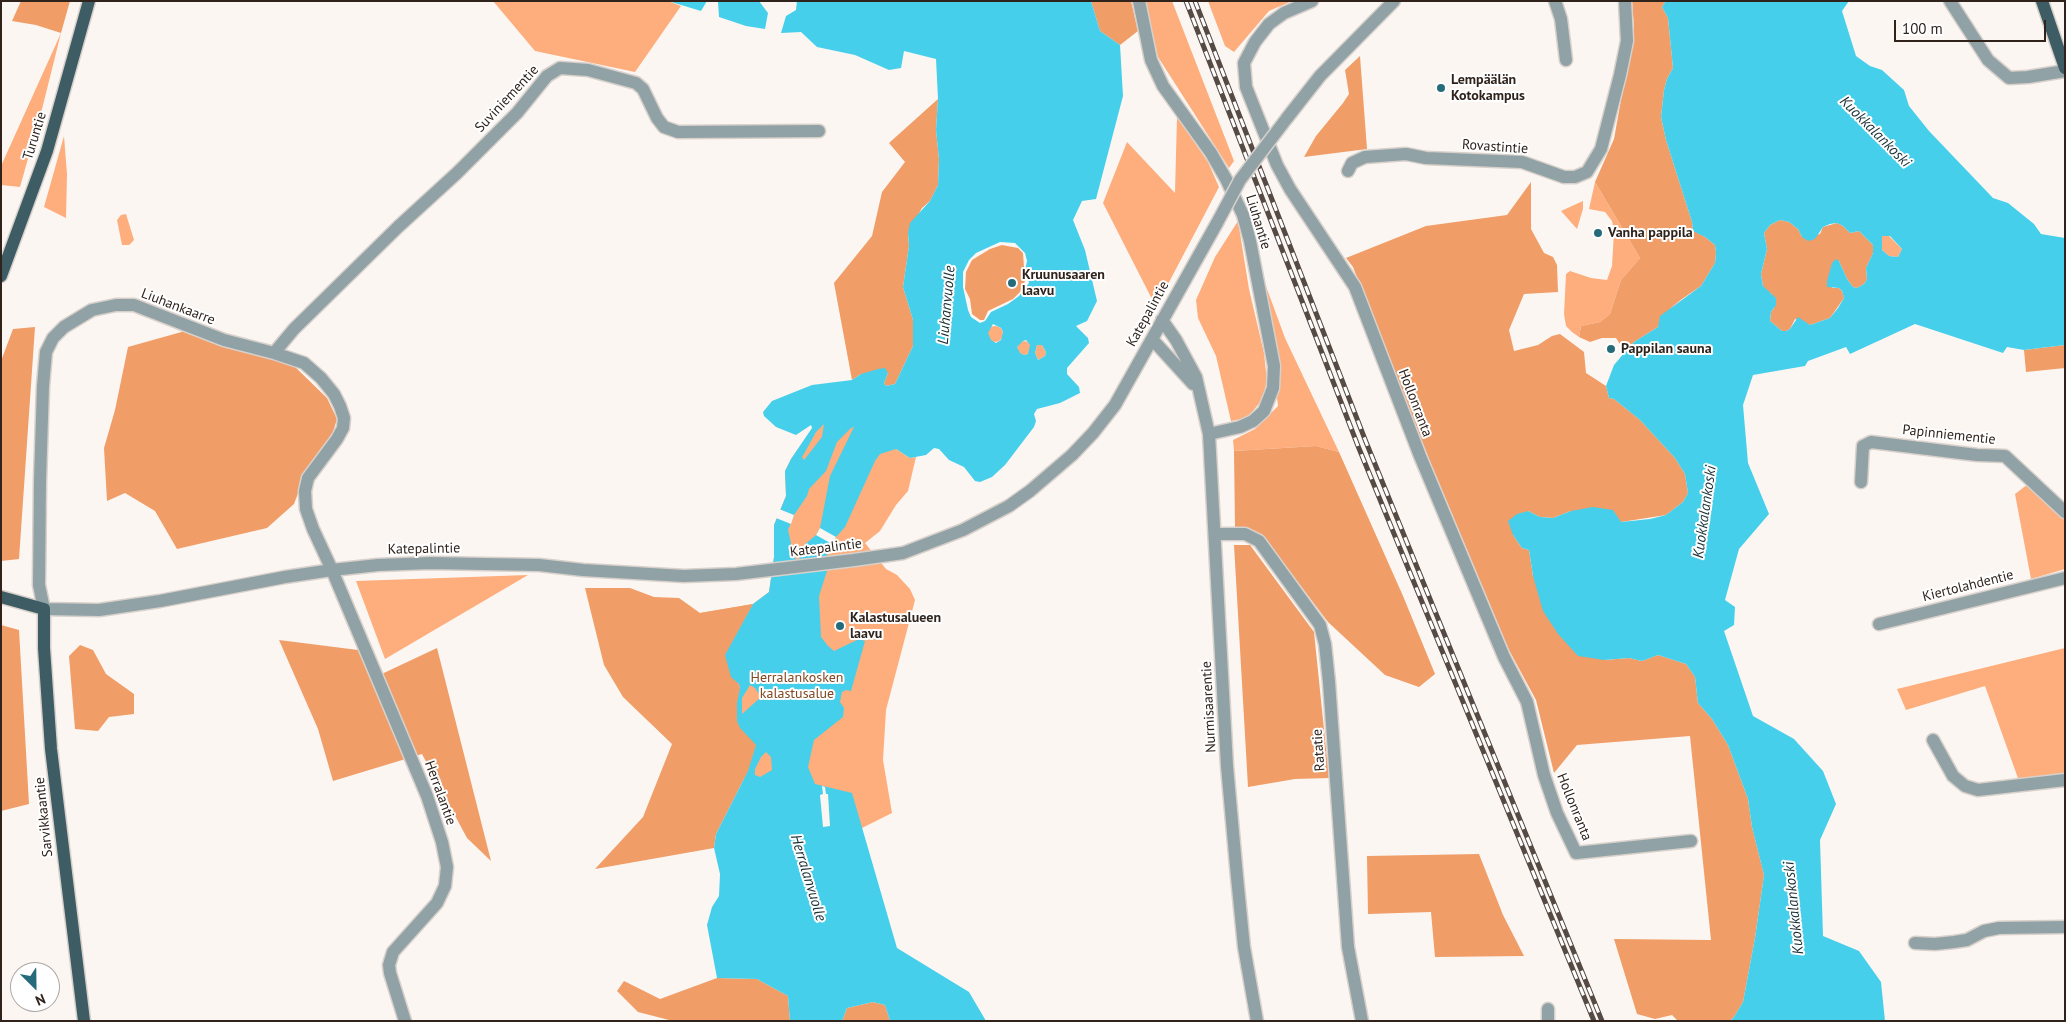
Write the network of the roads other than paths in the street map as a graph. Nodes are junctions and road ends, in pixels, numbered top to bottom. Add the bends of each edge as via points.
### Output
1 (89, 1) edge
2 (1139, 1) edge
3 (1312, 1) edge
4 (1394, 1) edge
5 (1555, 1) edge
6 (1625, 1) edge
7 (1950, 1) edge
8 (2042, 1) edge
9 (1566, 60) dead end
10 (2065, 69) edge
11 (818, 131) dead end
12 (1348, 171) dead end
13 (6, 247) edge
14 (2, 274) edge
15 (1162, 320) junction
16 (1152, 339) junction
17 (274, 353) junction
18 (1201, 390) junction
19 (1209, 434) junction
20 (1861, 482) dead end
21 (2065, 512) edge
22 (1215, 534) junction
23 (332, 570) junction
24 (2065, 578) edge
25 (1, 597) edge
26 (44, 609) junction
27 (1879, 624) dead end
28 (1933, 740) dead end
29 (2065, 780) edge
30 (1691, 842) dead end
31 (2065, 927) edge
32 (1915, 943) dead end
33 (84, 1021) edge
34 (405, 1021) edge
35 (1257, 1021) edge
36 (1362, 1021) edge

1 - 13 main road, Turuntie via 47,151
2 - 19 street, Liuhantie via 1152,60 1163,86 1211,153 1243,215 1274,366 1273,388 1264,411 1254,421 1240,427
3 - 30 street, Hollonranta via 1284,13 1269,24 1255,42 1244,63 1246,87 1290,189 1356,287 1420,456 1504,657 1528,702 1544,776 1557,813 1576,853
4 - 15 street, Katepalintie, bridge via 1320,76 1240,180
5 - 9 street via 1561,18
6 - 12 street, Rovastintie via 1627,41 1620,75 1601,149 1587,172 1564,177 1522,162 1426,158 1406,154 1365,157 1352,163
7 - 10 street via 1988,60 2009,78
8 - 10 main road
11 - 17 street, Suviniementie via 678,132 664,127 643,89 636,83 588,70 560,68 547,76 517,113 398,226 284,339
13 - 14 main road, Turuntie
15 - 16 street, Katepalintie
15 - 18 street, Nurmisaarentie
16 - 18 street
16 - 23 street, Katepalintie via 1115,405 1093,433 1051,475 985,518 934,542 903,552 736,574 684,576 539,565 430,563
17 - 23 street, Liuhankaarre via 304,363 321,378 334,394 344,418 343,428 308,478 305,491 306,509
17 - 26 street, Liuhankaarre via 224,340 134,305 92,310 71,321 53,338 46,352 43,386 39,585
18 - 19 street, Nurmisaarentie
19 - 22 street, Nurmisaarentie
20 - 21 street, Papinniementie via 1863,446 1871,442 2005,456
22 - 35 street, Nurmisaarentie via 1236,877
22 - 36 street, Ratatie via 1245,534 1258,541 1320,625 1329,682 1348,947
23 - 26 street, Katepalintie via 160,602 99,610
23 - 34 street, Herralantie via 427,796 447,867 445,886 437,903 394,952 389,965
24 - 27 street, Kiertolahdentie
25 - 26 main road, Katepalintie
26 - 33 main road, Sarvikkaantie via 52,749
28 - 29 street via 1953,776 1965,786 1978,790
31 - 32 street via 1991,929 1966,940

